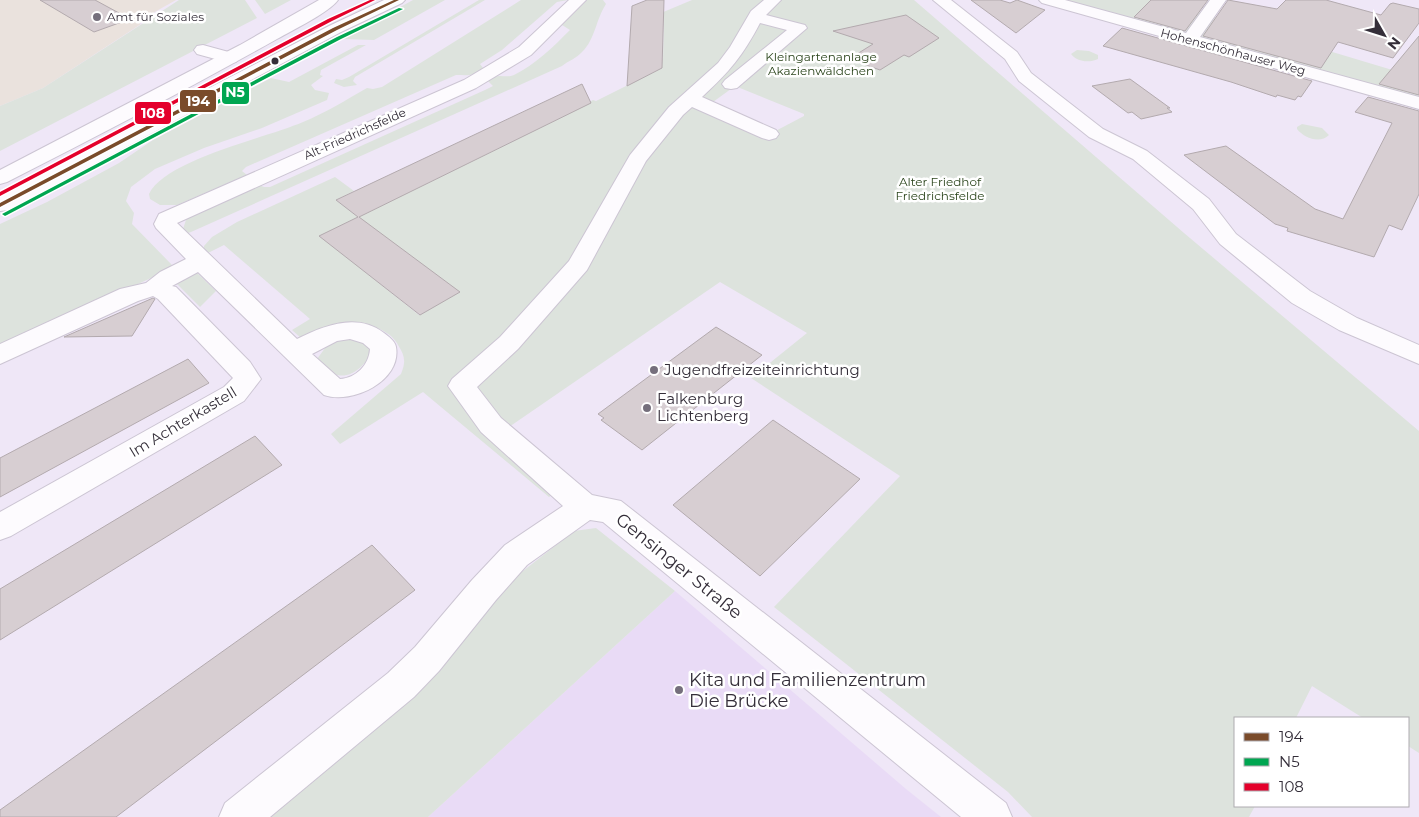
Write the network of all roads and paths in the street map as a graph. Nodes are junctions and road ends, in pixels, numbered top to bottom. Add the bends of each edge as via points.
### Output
1 (330, 0) edge
2 (341, 0) edge
3 (380, 0) edge
4 (397, 0) edge
5 (578, 0) edge
6 (772, 0) edge
7 (941, 0) edge
8 (1047, 0) edge
9 (1218, 0) edge
10 (755, 17) junction
11 (296, 22) junction
12 (334, 29) junction
13 (1190, 40) junction
14 (204, 50) dead end
15 (230, 58) junction
16 (731, 84) dead end
17 (690, 99) junction
18 (1419, 103) edge
19 (769, 134) dead end
20 (0, 178) edge
21 (0, 205) edge
22 (201, 261) junction
23 (154, 288) junction
24 (294, 352) dead end
25 (0, 355) edge
26 (1419, 355) edge
27 (586, 507) junction
28 (0, 527) edge
29 (239, 817) edge
30 (992, 817) edge

1 - 11 street
2 - 11 street
3 - 12 street
4 - 12 street
5 - 22 street, Alt-Friedrichsfelde via 525,51 470,84 167,219 167,228
6 - 10 street
7 - 26 street via 1011,56 1025,77 1096,133 1140,155 1201,204 1228,239 1301,297 1348,324
8 - 13 street, Hohenschönhauser Weg
9 - 13 street
10 - 16 street via 799,28
10 - 17 street via 724,67
11 - 15 street
12 - 21 street
13 - 18 street, Hohenschönhauser Weg
14 - 15 street
15 - 20 street
17 - 19 street
17 - 27 street via 676,111 637,159 579,264 509,343 461,386 491,425
22 - 23 street via 168,277
22 - 24 street, Alt-Friedrichsfelde
23 - 25 street via 129,295
23 - 28 street, Im Achterkastell via 167,293 248,379 234,394
27 - 29 street via 516,555 427,660 401,685
27 - 30 street, Gensinger Straße via 610,510

